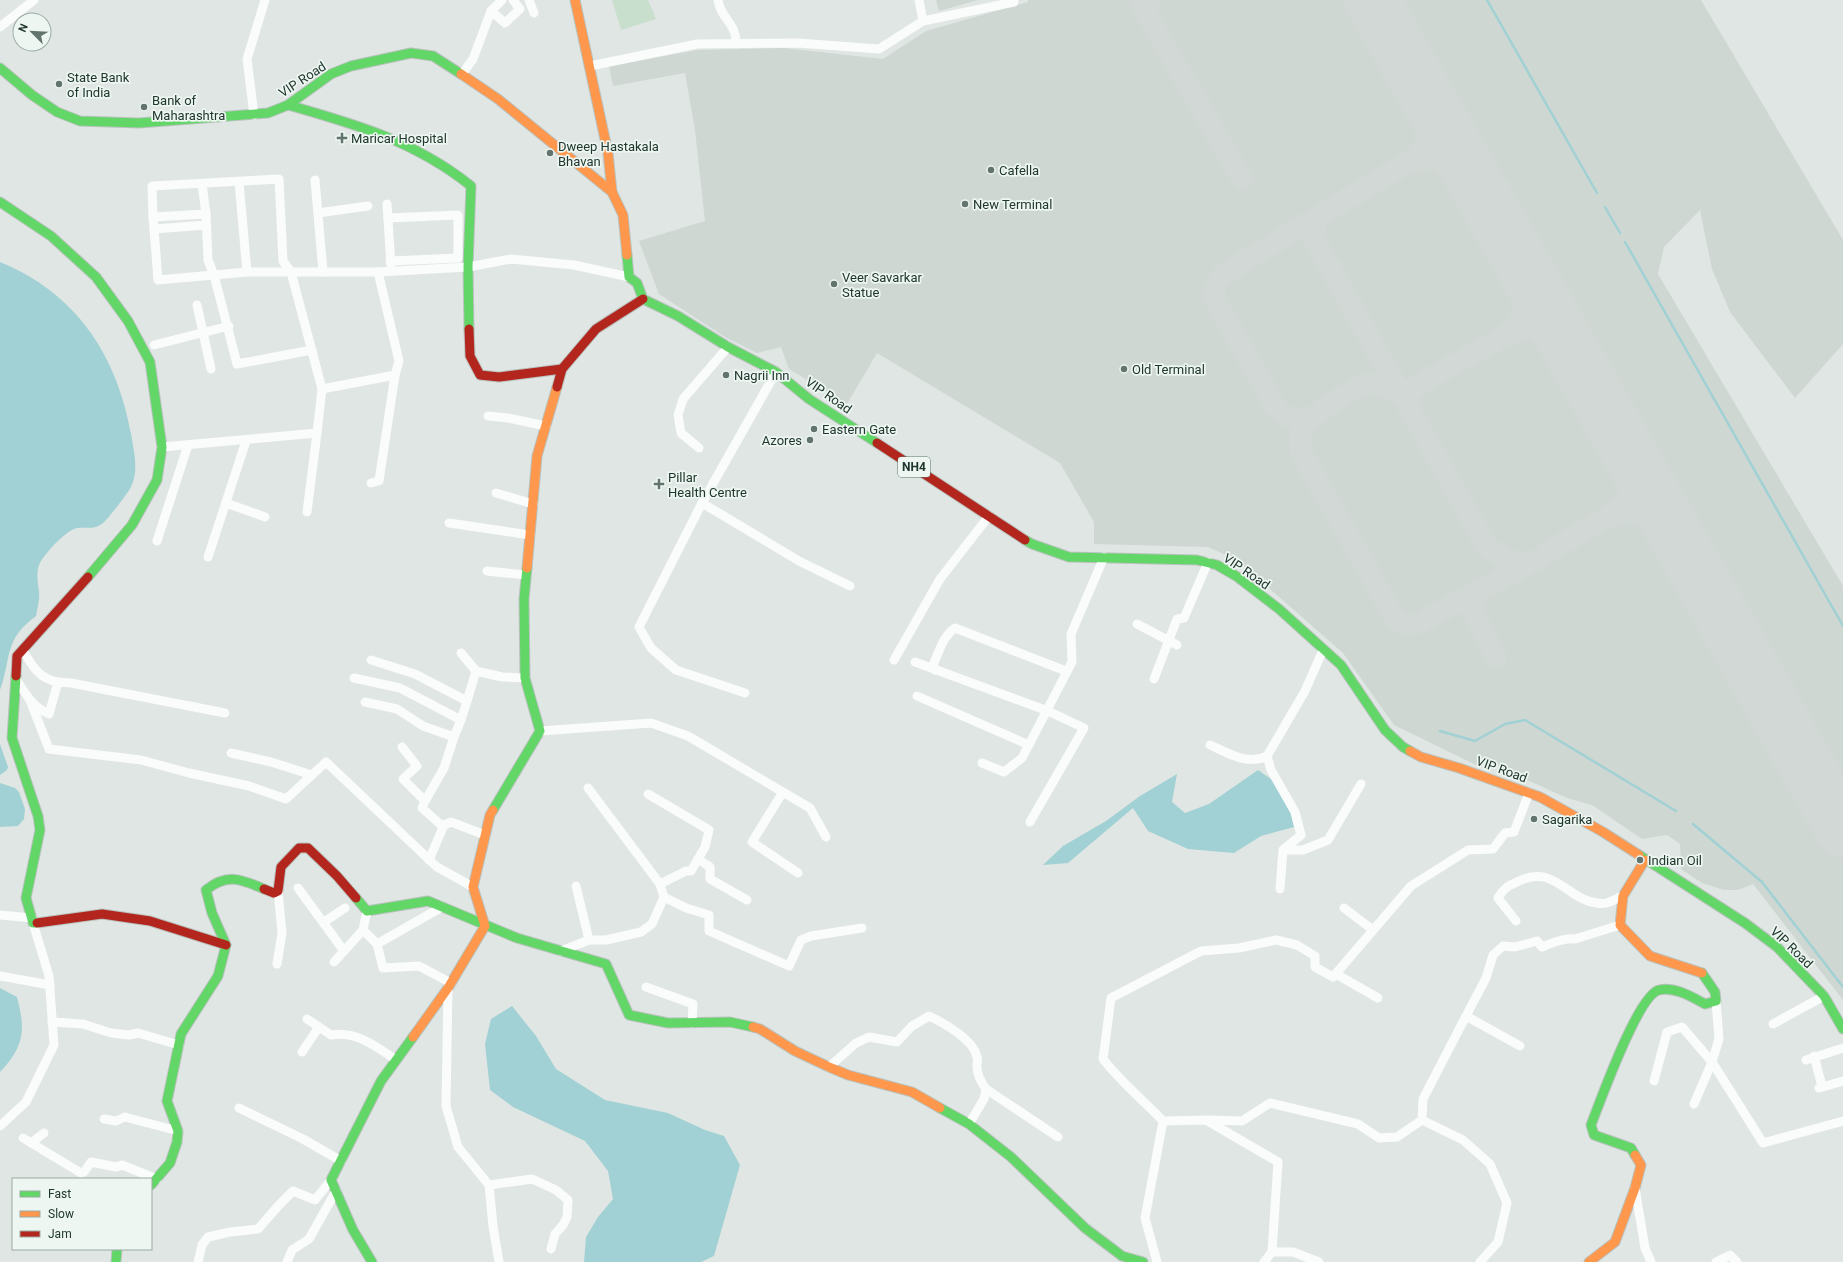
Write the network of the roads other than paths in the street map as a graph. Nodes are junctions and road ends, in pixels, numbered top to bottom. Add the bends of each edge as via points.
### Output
1 (34, 0) edge
2 (265, 0) edge
3 (502, 0) edge
4 (513, 0) edge
5 (529, 0) edge
6 (575, 0) edge
7 (718, 0) edge
8 (919, 0) edge
9 (1014, 2) dead end
10 (491, 11) junction
11 (534, 13) dead end
12 (923, 21) junction
13 (0, 27) edge
14 (736, 44) junction
15 (590, 66) junction
16 (0, 68) edge
17 (462, 74) junction
18 (288, 104) junction
19 (254, 115) junction
20 (315, 180) dead end
21 (239, 182) junction
22 (202, 184) junction
23 (612, 192) junction
24 (0, 202) edge
25 (387, 204) dead end
26 (368, 206) dead end
27 (318, 213) junction
28 (206, 214) junction
29 (153, 217) junction
30 (388, 218) junction
31 (206, 225) junction
32 (154, 229) junction
33 (390, 261) junction
34 (468, 267) junction
35 (247, 272) junction
36 (291, 272) junction
37 (323, 272) junction
38 (378, 272) junction
39 (391, 272) junction
40 (214, 275) junction
41 (630, 277) junction
42 (643, 299) junction
43 (197, 305) dead end
44 (229, 326) junction
45 (204, 332) junction
46 (154, 345) dead end
47 (728, 347) junction
48 (312, 350) junction
49 (211, 369) dead end
50 (562, 369) junction
51 (776, 372) junction
52 (395, 375) junction
53 (322, 390) junction
54 (488, 416) dead end
55 (546, 426) junction
56 (317, 433) junction
57 (246, 441) junction
58 (188, 445) junction
59 (162, 447) junction
60 (699, 448) dead end
61 (371, 483) dead end
62 (496, 493) dead end
63 (226, 503) junction
64 (702, 503) junction
65 (533, 504) junction
66 (307, 512) dead end
67 (989, 516) junction
68 (266, 517) dead end
69 (449, 523) dead end
70 (530, 535) junction
71 (157, 541) dead end
72 (208, 557) dead end
73 (1104, 557) junction
74 (1208, 562) junction
75 (487, 571) dead end
76 (526, 575) junction
77 (850, 586) dead end
78 (1137, 624) dead end
79 (1173, 643) junction
80 (23, 650) junction
81 (1324, 650) junction
82 (460, 653) dead end
83 (371, 660) dead end
84 (894, 660) dead end
85 (916, 662) dead end
86 (935, 670) junction
87 (476, 671) junction
88 (1066, 671) junction
89 (354, 678) dead end
90 (525, 678) junction
91 (16, 679) junction
92 (1154, 679) dead end
93 (58, 682) junction
94 (745, 693) dead end
95 (917, 696) dead end
96 (30, 700) junction
97 (468, 701) junction
98 (365, 702) dead end
99 (1048, 711) junction
100 (224, 713) dead end
101 (461, 720) junction
102 (540, 731) junction
103 (454, 737) junction
104 (1029, 745) junction
105 (1210, 745) dead end
106 (402, 747) dead end
107 (231, 753) dead end
108 (1267, 756) junction
109 (982, 763) dead end
110 (312, 776) junction
111 (1361, 784) dead end
112 (588, 788) dead end
113 (783, 792) junction
114 (1529, 793) junction
115 (648, 794) dead end
116 (424, 801) junction
117 (1030, 822) dead end
118 (444, 825) junction
119 (485, 834) junction
120 (826, 837) dead end
121 (1283, 850) junction
122 (698, 859) junction
123 (429, 860) junction
124 (1645, 860) junction
125 (798, 873) dead end
126 (660, 884) junction
127 (576, 886) dead end
128 (298, 888) dead end
129 (473, 888) junction
130 (1280, 889) dead end
131 (278, 891) junction
132 (1623, 896) junction
133 (664, 897) junction
134 (747, 900) dead end
135 (442, 907) junction
136 (345, 908) dead end
137 (1344, 908) dead end
138 (367, 910) junction
139 (0, 915) edge
140 (32, 920) junction
141 (1516, 920) dead end
142 (324, 922) junction
143 (1620, 925) junction
144 (485, 926) junction
145 (862, 928) dead end
146 (363, 930) junction
147 (1374, 930) junction
148 (589, 940) junction
149 (377, 944) junction
150 (226, 945) junction
151 (344, 951) junction
152 (561, 951) junction
153 (334, 962) dead end
154 (277, 964) dead end
155 (1336, 974) junction
156 (0, 976) edge
157 (50, 985) junction
158 (449, 985) junction
159 (646, 987) dead end
160 (1824, 996) junction
161 (1378, 998) dead end
162 (1716, 1001) junction
163 (1466, 1016) junction
164 (307, 1019) dead end
165 (52, 1022) junction
166 (692, 1022) junction
167 (1773, 1024) dead end
168 (319, 1027) junction
169 (1843, 1029) edge
170 (179, 1045) junction
171 (1520, 1046) dead end
172 (1843, 1048) edge
173 (302, 1052) dead end
174 (396, 1060) junction
175 (1712, 1062) junction
176 (829, 1067) junction
177 (1843, 1080) edge
178 (1654, 1081) dead end
179 (986, 1089) junction
180 (1694, 1104) dead end
181 (239, 1108) dead end
182 (104, 1119) dead end
183 (1206, 1120) junction
184 (1422, 1120) junction
185 (1164, 1121) junction
186 (1843, 1121) edge
187 (969, 1124) junction
188 (0, 1126) edge
189 (178, 1131) junction
190 (44, 1133) dead end
191 (1058, 1136) dead end
192 (341, 1161) junction
193 (146, 1178) edge
194 (331, 1180) junction
195 (154, 1182) edge
196 (489, 1185) junction
197 (1635, 1188) junction
198 (336, 1191) junction
199 (552, 1249) dead end
200 (117, 1250) edge
201 (1272, 1252) junction
202 (116, 1262) edge
203 (198, 1262) edge
204 (286, 1262) edge
205 (372, 1262) edge
206 (499, 1262) edge
207 (1143, 1262) edge
208 (1156, 1262) edge
209 (1264, 1262) edge
210 (1319, 1262) edge
211 (1480, 1262) edge
212 (1590, 1262) edge
213 (1651, 1262) edge
214 (1716, 1262) edge
215 (1737, 1262) edge

1 - 13 street
2 - 19 street via 247,59
3 - 10 street
4 - 10 street via 520,9 505,23
5 - 11 street
6 - 15 main road, VIP Road
7 - 14 street via 719,8 735,30
8 - 12 street
9 - 12 street
10 - 17 street via 473,58
12 - 14 street via 879,49 798,43
14 - 15 street via 697,44
15 - 23 main road, VIP Road via 608,153
16 - 19 main road, VIP Road via 57,112 80,121 139,123
17 - 18 main road, VIP Road via 433,56 412,53 390,56 331,74
17 - 23 main road, VIP Road via 498,99
18 - 19 main road, VIP Road via 268,113
18 - 34 main road via 376,131 414,148 457,173 471,186
20 - 27 street
21 - 22 street
21 - 35 street
21 - 36 street via 279,179 283,261
22 - 28 street
22 - 29 street via 152,186
23 - 41 main road, VIP Road via 623,215
24 - 59 main road via 51,236 96,277 128,320 150,362
25 - 30 street
26 - 27 street
27 - 37 street
28 - 29 street
28 - 31 street
29 - 32 street
30 - 33 street
30 - 33 street via 458,215 458,258
31 - 32 street
31 - 40 street via 208,260
32 - 40 street via 158,280
33 - 39 street
34 - 39 street
34 - 41 street via 511,259 574,265
34 - 50 main road via 470,356 480,375 499,377
35 - 36 street
35 - 40 street
36 - 37 street
36 - 48 street
37 - 38 street
38 - 39 street
38 - 52 street via 399,361
40 - 44 street
41 - 42 main road, VIP Road via 637,283
42 - 47 main road, VIP Road / NH4 via 678,316
42 - 50 main road via 596,329
43 - 45 street
44 - 45 street
44 - 48 street via 237,364
45 - 46 street
45 - 49 street
47 - 51 main road, VIP Road / NH4
47 - 60 street via 683,399 678,415 681,433
48 - 53 street
50 - 55 main road
51 - 64 street
51 - 67 main road, VIP Road / NH4 via 809,399
52 - 53 street
52 - 61 street via 378,481
53 - 56 street
54 - 55 street
55 - 65 main road via 537,456
56 - 57 street
56 - 66 street
57 - 58 street
57 - 63 street
58 - 59 street
58 - 71 street
59 - 80 main road via 156,480 132,525
62 - 65 street
63 - 68 street
63 - 72 street
64 - 77 street via 799,560
64 - 94 street via 639,628 651,648 676,670
65 - 70 main road
67 - 73 main road, VIP Road / NH4 via 1032,544 1069,557
67 - 84 street via 940,579
69 - 70 street
70 - 76 main road
73 - 74 main road, VIP Road / NH4
73 - 88 street via 1071,634 1072,662
74 - 79 street via 1184,618 1177,619
74 - 81 main road, VIP Road / NH4 via 1236,576 1279,609
75 - 76 street
76 - 90 main road
78 - 79 street
79 - 92 street
80 - 91 main road via 17,656
80 - 93 street via 33,668 47,680
81 - 108 street via 1305,691
81 - 114 main road, VIP Road / NH4 via 1341,665 1385,730 1403,747 1421,757
82 - 87 street
83 - 97 street via 415,674
85 - 86 street
86 - 88 street via 933,665 942,644 949,632 955,628
86 - 99 street
87 - 90 street via 502,677
87 - 97 street
88 - 99 street
89 - 101 street via 400,688
90 - 102 main road
91 - 96 street
91 - 140 main road via 12,738 38,816 40,830 26,898
93 - 96 street via 49,714 39,710
93 - 100 street
95 - 104 street
96 - 110 street via 49,749 141,760 249,786 286,800
97 - 101 street
98 - 103 street via 396,709 423,726
99 - 104 street
99 - 117 street via 1084,728
101 - 103 street
102 - 113 street via 651,723 688,736
102 - 119 main road via 490,815
103 - 116 street via 444,768
104 - 109 street via 1022,758 1004,772
105 - 108 street via 1242,759 1259,760
106 - 116 street via 418,766 403,779
107 - 110 street
108 - 121 street via 1271,770 1294,812 1301,835
110 - 123 street via 326,762
111 - 121 street via 1328,840 1303,850
112 - 126 street
113 - 120 street via 810,808
113 - 125 street via 752,842
114 - 124 main road, VIP Road / NH4 via 1603,832
114 - 147 street via 1514,832 1505,833 1493,849 1468,850 1411,886
115 - 122 street via 709,830 705,847
116 - 118 street via 422,808
118 - 119 street via 451,822
118 - 123 street
119 - 129 main road
121 - 130 street
122 - 126 street via 691,871
122 - 134 street via 710,867 710,879
123 - 129 street
124 - 132 main road
124 - 160 main road, VIP Road / NH4 via 1745,923 1777,947
126 - 133 street
127 - 148 street
128 - 142 street
129 - 144 main road
131 - 138 main road via 281,867 298,848 308,848
131 - 150 main road via 274,893 230,877 214,882 206,890 212,913
131 - 154 street via 282,933
132 - 141 street via 1608,904 1595,903 1541,875 1505,887 1498,898
132 - 143 main road
133 - 145 street via 686,908 709,915 709,931 789,966 801,940
133 - 148 street via 652,924 641,932 606,940
135 - 138 main road via 428,901
135 - 144 main road
135 - 149 street
136 - 142 street
137 - 147 street
138 - 146 street
139 - 140 street
140 - 150 main road via 102,914 150,922
140 - 157 street
142 - 151 street
143 - 162 main road via 1650,956 1701,972 1715,992
143 - 163 street via 1575,940 1568,938 1542,947 1537,941 1515,947 1503,946 1493,955 1486,978
144 - 152 main road
144 - 158 main road
146 - 149 street
146 - 151 street
147 - 155 street
148 - 152 street
149 - 158 street via 383,968 419,966
150 - 170 main road via 218,976 181,1034
151 - 153 street
152 - 166 main road via 606,964 630,1015 668,1023
155 - 161 street
155 - 185 street via 1333,977 1315,967 1315,956 1297,944 1276,940 1239,948 1201,951 1111,998 1103,1059 1118,1078 1136,1092
156 - 157 street
157 - 165 street
158 - 174 main road
158 - 196 street via 446,1106 458,1147
159 - 166 street via 693,1004
160 - 167 street
160 - 169 main road, VIP Road / NH4
162 - 175 street via 1719,1039
162 - 197 main road via 1705,1004 1685,994 1663,989 1653,992 1621,1051 1591,1125 1594,1135 1631,1148 1641,1165
163 - 171 street
163 - 184 street via 1423,1100
164 - 168 street
165 - 170 street via 83,1024 111,1033 138,1033
165 - 188 street via 54,1045 26,1102
166 - 176 main road via 730,1022 760,1029 795,1051
168 - 173 street
168 - 174 street via 331,1035 340,1034 364,1040
170 - 189 main road via 166,1102
172 - 177 street via 1810,1058 1821,1087
174 - 192 main road via 381,1081
175 - 178 street via 1682,1027 1667,1032
175 - 180 street
175 - 186 street via 1762,1143
176 - 179 street via 856,1043 869,1037 897,1042 912,1026 929,1016 974,1046 980,1082
176 - 187 main road via 848,1075 912,1092
179 - 187 street via 984,1099
179 - 191 street
181 - 192 street via 303,1139
182 - 189 street via 116,1122 125,1117
183 - 184 street via 1242,1121 1270,1103 1358,1124 1379,1138 1398,1137
183 - 185 street
183 - 201 street via 1278,1162
184 - 211 street via 1463,1140 1490,1164 1507,1203 1498,1242
185 - 208 street via 1145,1218
187 - 207 main road via 1011,1157 1085,1228 1122,1256
189 - 195 main road via 170,1163
190 - 193 street via 27,1140 81,1173 91,1162 122,1165
192 - 194 main road
194 - 198 main road
194 - 203 street via 315,1200 293,1191 258,1229 208,1237 202,1245
196 - 199 street via 532,1179 556,1190 568,1200 567,1217 554,1234
196 - 206 street
197 - 212 main road via 1615,1242
197 - 213 street via 1645,1248
198 - 204 street via 309,1239 292,1250
198 - 205 main road via 353,1230
200 - 202 main road
201 - 209 street
201 - 210 street via 1293,1252
214 - 215 street via 1730,1255

